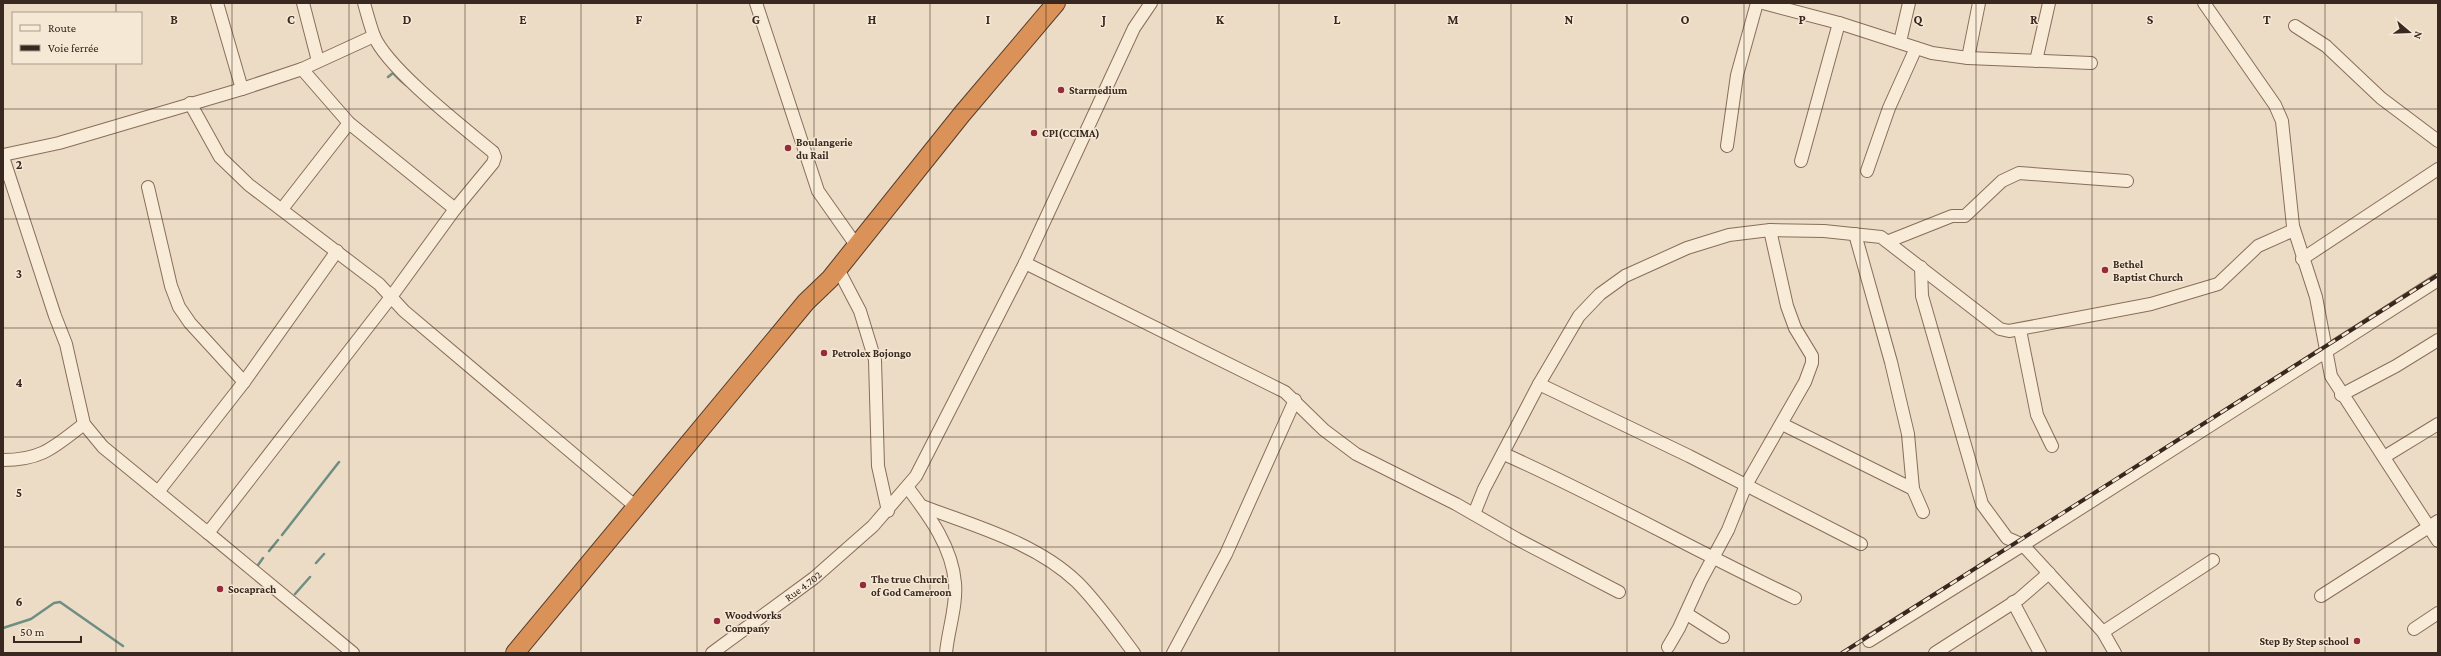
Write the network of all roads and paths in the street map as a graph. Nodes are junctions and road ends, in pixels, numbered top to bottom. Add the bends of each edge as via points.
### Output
1 (217, 3) edge
2 (303, 3) edge
3 (364, 3) edge
4 (756, 3) edge
5 (1056, 3) edge
6 (1151, 3) edge
7 (1757, 3) edge
8 (1763, 3) edge
9 (1909, 3) edge
10 (1979, 3) edge
11 (2049, 3) edge
12 (2204, 3) edge
13 (1839, 23) junction
14 (2295, 26) dead end
15 (374, 36) junction
16 (1900, 42) junction
17 (1916, 48) junction
18 (1968, 58) junction
19 (318, 61) junction
20 (2036, 61) junction
21 (2091, 63) dead end
22 (302, 69) junction
23 (242, 89) junction
24 (190, 103) junction
25 (349, 123) junction
26 (2438, 141) edge
27 (1727, 146) dead end
28 (3, 156) edge
29 (1801, 161) dead end
30 (2438, 169) edge
31 (1867, 171) dead end
32 (2127, 180) dead end
33 (148, 187) dead end
34 (282, 209) junction
35 (455, 210) junction
36 (1770, 230) junction
37 (2294, 230) junction
38 (1855, 234) junction
39 (1889, 241) junction
40 (856, 245) junction
41 (337, 251) junction
42 (2302, 259) junction
43 (1025, 263) junction
44 (1921, 267) junction
45 (834, 274) junction
46 (2438, 280) edge
47 (391, 297) junction
48 (2020, 330) junction
49 (2438, 340) edge
50 (2326, 352) junction
51 (244, 382) junction
52 (1539, 384) junction
53 (2341, 395) junction
54 (1295, 400) junction
55 (84, 424) junction
56 (1782, 424) junction
57 (2438, 424) edge
58 (2052, 446) dead end
59 (1504, 454) junction
60 (2384, 457) junction
61 (3, 460) edge
62 (1746, 485) junction
63 (908, 488) junction
64 (1913, 489) junction
65 (158, 492) junction
66 (635, 506) junction
67 (922, 506) junction
68 (888, 511) junction
69 (1923, 512) dead end
70 (1474, 514) junction
71 (2433, 524) edge
72 (208, 533) junction
73 (2438, 541) edge
74 (1861, 544) dead end
75 (2022, 545) junction
76 (1712, 559) junction
77 (2213, 560) dead end
78 (587, 573) junction
79 (2049, 573) junction
80 (1619, 592) dead end
81 (2321, 596) dead end
82 (1795, 598) dead end
83 (2013, 602) junction
84 (2438, 613) edge
85 (1686, 614) junction
86 (2414, 629) dead end
87 (2103, 632) junction
88 (1723, 637) dead end
89 (1869, 641) dead end
90 (1668, 647) dead end
91 (353, 653) edge
92 (515, 653) edge
93 (529, 653) edge
94 (712, 653) edge
95 (946, 653) edge
96 (1134, 653) edge
97 (1173, 653) edge
98 (1935, 653) edge
99 (2040, 653) edge
100 (2115, 653) edge

1 - 23 street
2 - 19 street
3 - 15 street
4 - 40 street via 818,191
5 - 40 highway
6 - 43 street, Rue 4.702 via 1134,28 1115,67
7 - 27 street via 1737,75
8 - 13 street
9 - 16 street
10 - 18 street
11 - 20 street
12 - 37 street via 2275,105 2284,136
13 - 16 street
13 - 29 street
14 - 26 street via 2326,46 2381,98
15 - 19 street
15 - 35 street via 390,60 456,122 493,152 493,163
16 - 17 street
17 - 18 street
17 - 31 street via 1889,108
18 - 20 street
19 - 22 street
20 - 21 street
22 - 23 street
22 - 25 street
23 - 24 street
24 - 28 street via 59,143
24 - 34 street via 220,157 248,185
25 - 34 street
25 - 35 street
28 - 55 street via 54,316 66,344
30 - 42 street
32 - 39 street via 2019,173 2002,181 1965,216 1952,216
33 - 51 street via 171,286 179,307 190,323
34 - 41 street
35 - 47 street
36 - 38 street
36 - 52 street via 1729,235 1687,248 1625,276 1600,294 1579,316
36 - 56 street via 1787,306 1795,328 1812,359 1805,382
37 - 42 street
37 - 48 street via 2258,246 2218,284 2151,304
38 - 39 street via 1881,237
38 - 64 street via 1892,362 1908,434
39 - 44 street
40 - 45 highway
41 - 47 street
41 - 51 street
42 - 50 street via 2316,297
43 - 54 street via 1285,392
43 - 63 street, Rue 4.702
44 - 48 street via 2000,329
44 - 75 street via 1922,296 1982,504 2008,538
45 - 66 highway via 806,302
45 - 68 street via 860,311 875,360 878,466
45 - 78 highway via 826,292 809,313
46 - 50 street
47 - 66 street via 404,311
47 - 72 street
48 - 58 street via 2037,415
49 - 53 street
50 - 53 street via 2331,376
50 - 75 street
51 - 65 street
52 - 59 street
52 - 62 street
53 - 60 street
54 - 70 street via 1324,430 1356,454
54 - 97 street via 1226,554
55 - 61 street via 40,455 24,460
55 - 65 street via 103,447
56 - 62 street
56 - 64 street
57 - 60 street
59 - 70 street via 1484,489
59 - 76 street via 1567,482
60 - 71 street
62 - 74 street
62 - 76 street
63 - 67 street
63 - 68 street, Rue 4.702
64 - 69 street
65 - 72 street
66 - 78 highway
67 - 95 street via 938,531 950,558 955,583
67 - 96 street via 999,535 1057,566 1077,582
68 - 94 street, Rue 4.702 via 814,578
70 - 80 street
71 - 73 street
71 - 81 street
72 - 91 street
75 - 79 street
75 - 89 street
76 - 82 street
76 - 85 street
77 - 87 street
78 - 92 highway
78 - 93 highway
79 - 83 street
79 - 87 street
83 - 98 street
83 - 99 street
84 - 86 street
85 - 88 street
85 - 90 street
87 - 100 street

